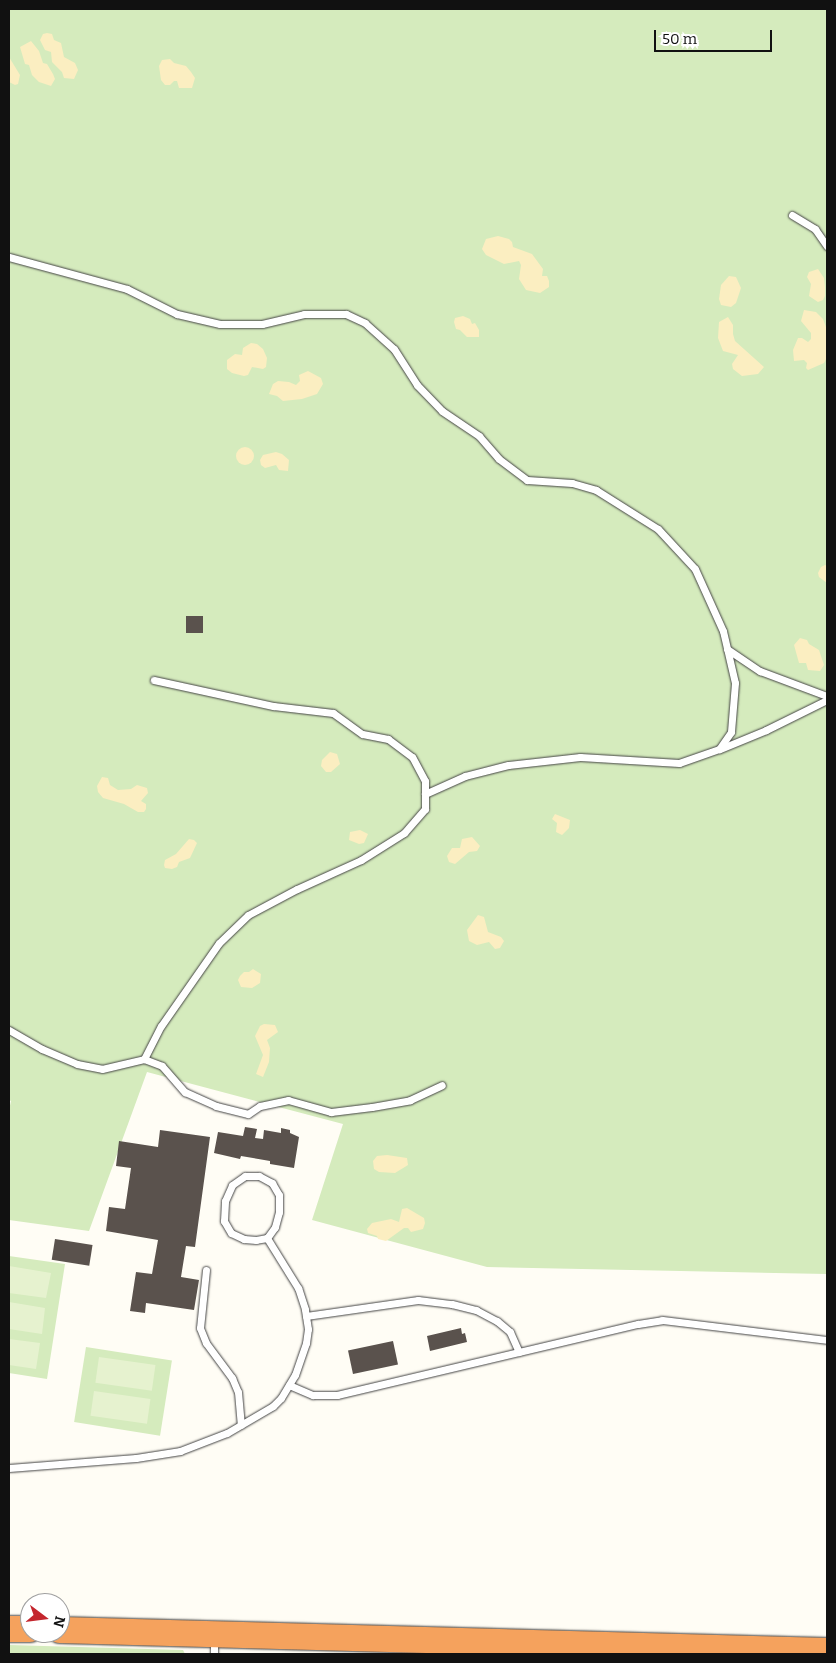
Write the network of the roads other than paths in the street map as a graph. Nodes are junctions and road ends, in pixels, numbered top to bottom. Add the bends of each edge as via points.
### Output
1 (792, 215) dead end
2 (827, 246) edge
3 (9, 258) edge
4 (727, 649) junction
5 (154, 680) dead end
6 (827, 698) edge
7 (719, 749) junction
8 (425, 794) junction
9 (9, 1030) edge
10 (144, 1059) junction
11 (442, 1086) dead end
12 (267, 1238) junction
13 (206, 1270) dead end
14 (306, 1316) junction
15 (827, 1340) edge
16 (519, 1352) junction
17 (289, 1385) junction
18 (241, 1425) junction
19 (9, 1468) edge
20 (70, 1631) edge
21 (214, 1644) edge
22 (827, 1651) edge

1 - 2 lane via 815,229
3 - 4 lane via 127,289 177,314 220,324 262,324 304,314 346,314 365,323 394,349 417,385 442,411 479,436 500,459 527,480 572,483 596,490 658,529 695,569 723,631
4 - 6 lane via 760,671
4 - 7 lane via 736,683 730,732
5 - 8 lane via 273,706 333,713 362,734 388,739 412,757 425,781
6 - 7 lane via 766,730
7 - 8 lane via 679,763 580,757 508,765 464,776
8 - 10 lane via 425,809 404,833 361,860 248,915 219,943 161,1026
9 - 10 lane via 77,1064 102,1069
10 - 11 lane via 162,1066 185,1092 216,1106 248,1114 260,1106 288,1100 331,1112 372,1107 410,1100
12 - 12 lane via 275,1227 279,1195 272,1183 259,1176 245,1176 232,1185 225,1201 224,1221 231,1233 244,1239
12 - 14 lane via 298,1288
13 - 18 lane via 200,1328 238,1392
14 - 16 lane via 418,1300 452,1304 476,1310 497,1321 510,1332
14 - 17 lane via 306,1343
15 - 16 lane via 662,1320
16 - 17 lane via 337,1394 313,1395
17 - 18 lane via 273,1406
18 - 19 lane via 180,1451 136,1458
20 - 21 highway
21 - 22 highway

